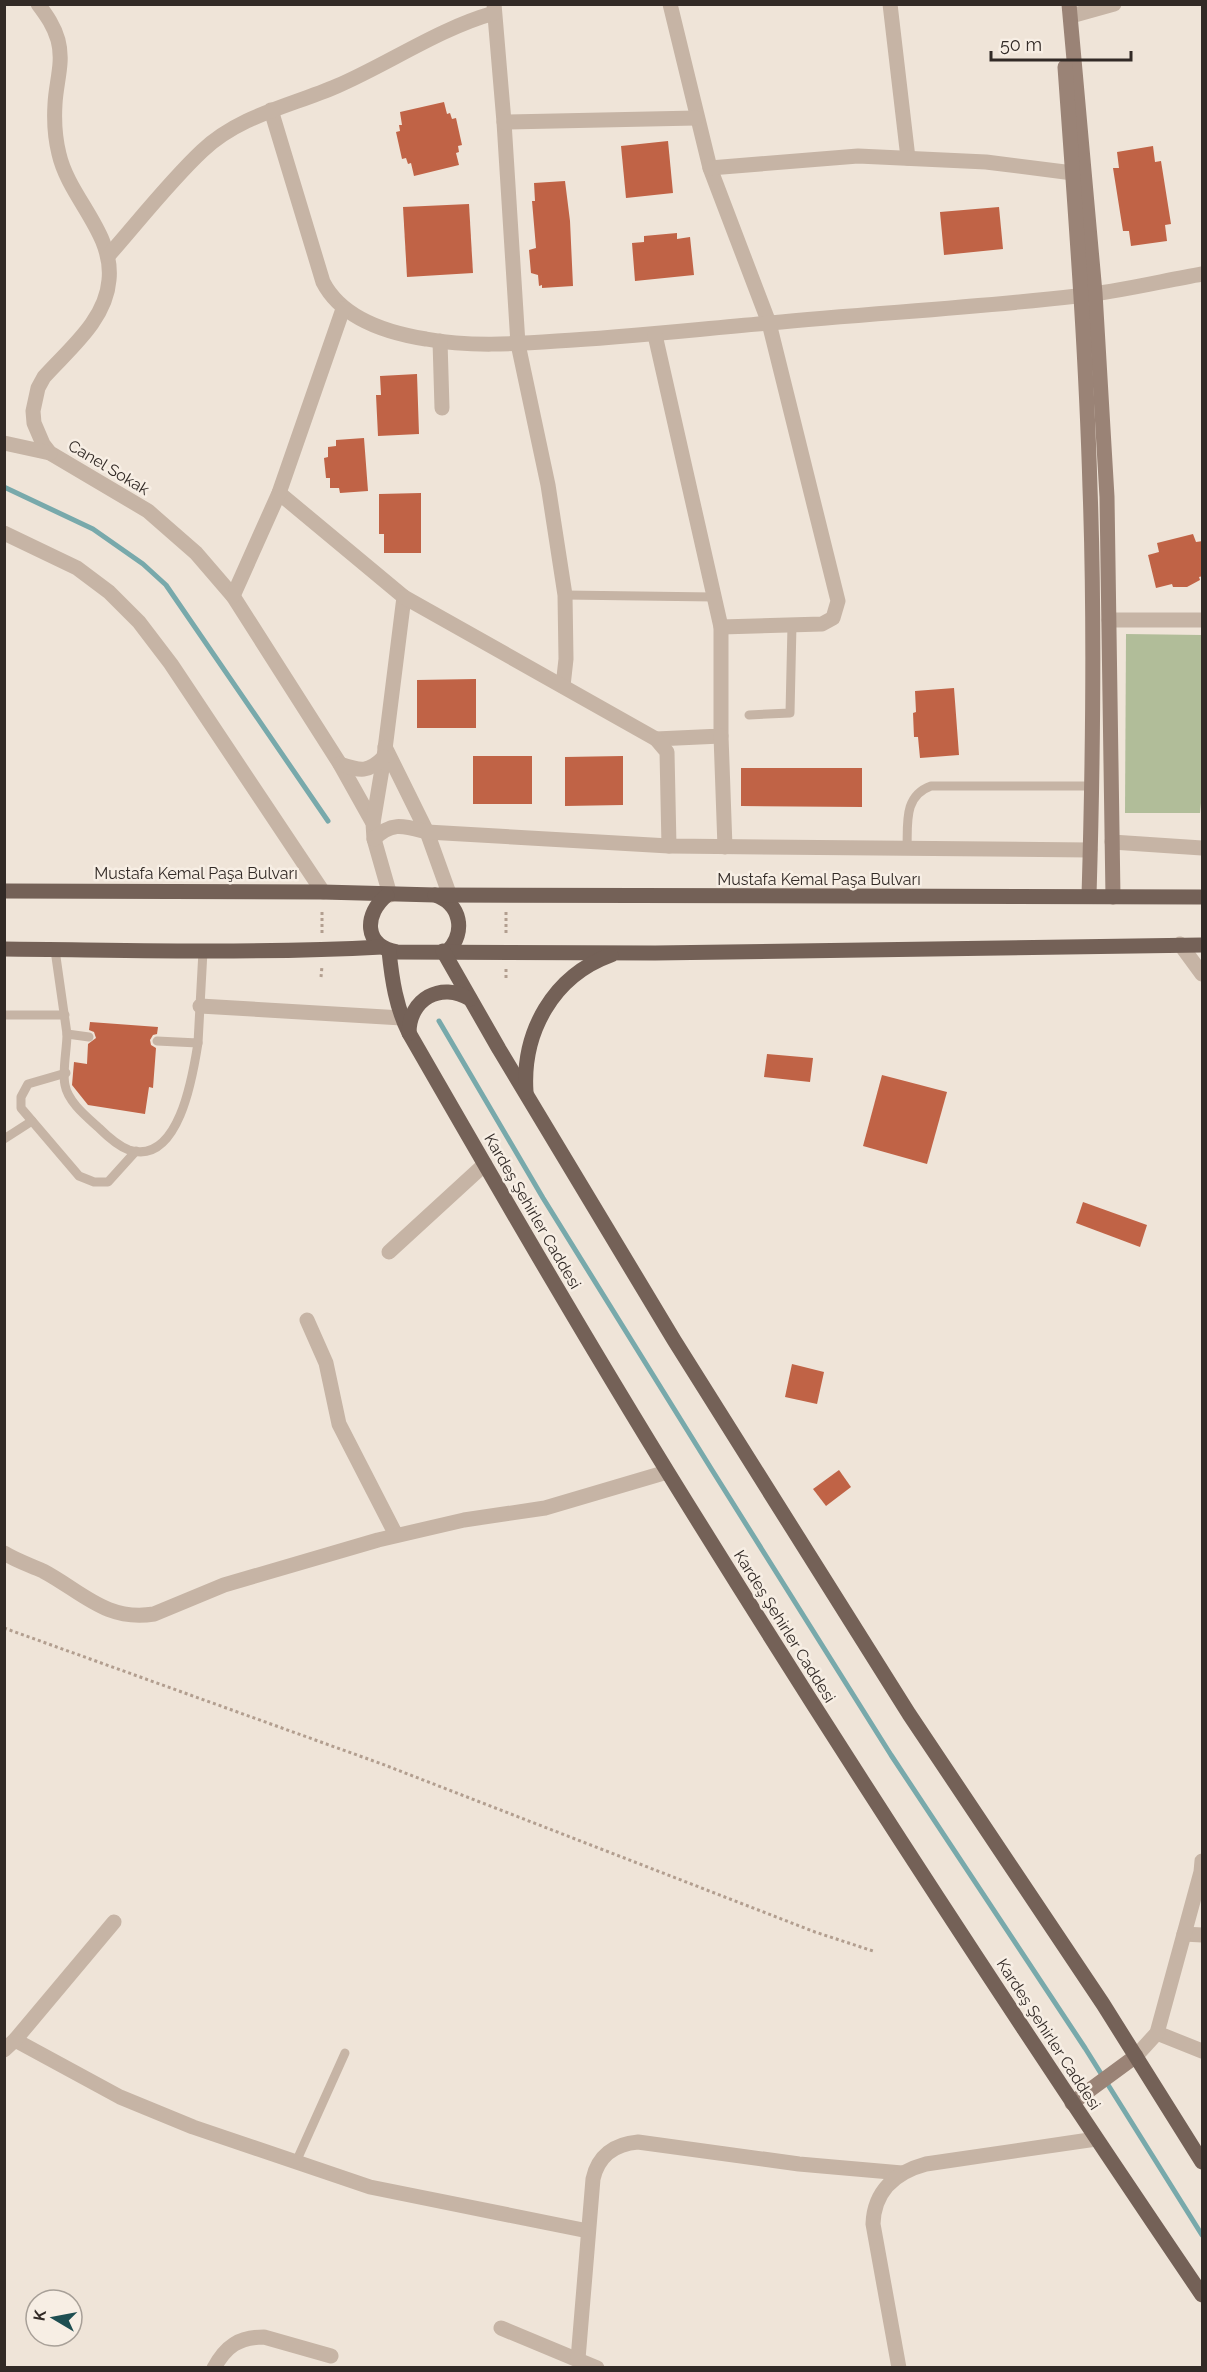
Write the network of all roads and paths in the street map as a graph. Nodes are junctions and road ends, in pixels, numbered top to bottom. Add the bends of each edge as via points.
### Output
1 (38, 4) edge
2 (670, 4) edge
3 (890, 4) edge
4 (1060, 4) edge
5 (1114, 4) edge
6 (494, 9) edge
7 (1070, 10) edge
8 (271, 110) junction
9 (696, 118) junction
10 (504, 122) junction
11 (908, 158) junction
12 (710, 168) junction
13 (1073, 173) junction
14 (108, 256) junction
15 (1203, 274) edge
16 (1088, 294) junction
17 (344, 309) junction
18 (769, 323) junction
19 (656, 335) junction
20 (440, 341) junction
21 (518, 344) junction
22 (442, 408) dead end
23 (4, 443) edge
24 (50, 453) junction
25 (279, 493) junction
26 (4, 533) edge
27 (565, 594) junction
28 (233, 596) junction
29 (404, 597) junction
30 (714, 597) junction
31 (1109, 620) junction
32 (1203, 620) edge
33 (792, 625) junction
34 (721, 627) junction
35 (563, 687) junction
36 (749, 715) dead end
37 (721, 736) junction
38 (656, 739) junction
39 (384, 752) junction
40 (340, 764) junction
41 (1091, 786) junction
42 (373, 823) junction
43 (427, 832) junction
44 (374, 839) junction
45 (1112, 842) junction
46 (669, 846) junction
47 (725, 847) junction
48 (1203, 848) edge
49 (907, 849) junction
50 (1090, 850) junction
51 (4, 891) edge
52 (322, 892) junction
53 (388, 895) junction
54 (443, 896) junction
55 (1089, 896) junction
56 (506, 897) junction
57 (1113, 897) junction
58 (1203, 897) edge
59 (1180, 944) junction
60 (1203, 945) edge
61 (4, 949) edge
62 (386, 949) junction
63 (56, 950) junction
64 (322, 950) junction
65 (203, 951) junction
66 (445, 951) junction
67 (506, 953) junction
68 (617, 953) junction
69 (1203, 974) edge
70 (321, 977) dead end
71 (506, 979) dead end
72 (470, 999) junction
73 (200, 1006) junction
74 (4, 1015) edge
75 (65, 1015) junction
76 (402, 1018) junction
77 (409, 1033) junction
78 (67, 1035) junction
79 (89, 1036) dead end
80 (157, 1041) dead end
81 (198, 1043) junction
82 (66, 1073) junction
83 (526, 1095) junction
84 (32, 1121) junction
85 (4, 1139) edge
86 (136, 1151) junction
87 (485, 1164) junction
88 (389, 1252) dead end
89 (307, 1320) dead end
90 (667, 1472) junction
91 (396, 1535) junction
92 (4, 1553) edge
93 (4, 1628) edge
94 (1203, 1861) edge
95 (114, 1922) dead end
96 (1184, 1934) junction
97 (1203, 1935) edge
98 (873, 1952) dead end
99 (1157, 2033) junction
100 (10, 2045) edge
101 (1203, 2051) edge
102 (345, 2053) dead end
103 (1136, 2056) junction
104 (1072, 2103) junction
105 (1096, 2139) junction
106 (296, 2162) junction
107 (1203, 2162) edge
108 (902, 2173) junction
109 (588, 2231) junction
110 (1203, 2295) edge
111 (501, 2328) dead end
112 (331, 2356) dead end
113 (578, 2360) junction
114 (214, 2367) edge
115 (597, 2367) edge
116 (899, 2367) edge

1 - 14 street, Canel Sokak via 54,29 60,54 55,124 63,171
2 - 9 street
3 - 11 street
4 - 13 street
5 - 7 street
6 - 8 street via 337,86
6 - 10 street
7 - 16 street
8 - 14 street via 238,125 202,150
8 - 17 street via 323,282
9 - 10 street
9 - 12 street
10 - 21 street
11 - 12 street via 858,156
11 - 13 street via 986,162
12 - 18 street
13 - 16 street
14 - 24 street, Canel Sokak via 110,279 102,307 44,377 34,399 34,423
15 - 16 street
16 - 18 street
16 - 31 street via 1107,497
16 - 41 street via 1085,358 1091,522
17 - 20 street via 391,330
17 - 25 street
18 - 19 street
18 - 33 street via 838,601 833,618 822,624
19 - 21 street
19 - 30 street
20 - 21 street
20 - 22 street
21 - 27 street via 548,485
23 - 24 street
24 - 28 street, Canel Sokak via 148,511 196,553
25 - 28 street
25 - 29 street
26 - 52 street via 76,568 109,592 139,622
27 - 30 lane
27 - 35 street
28 - 40 street, Canel Sokak
29 - 35 street
29 - 39 street
30 - 34 street
31 - 32 street
31 - 45 street
33 - 34 street
33 - 36 lane via 790,713
34 - 37 street
35 - 38 street
37 - 38 street
37 - 47 street
38 - 46 street via 667,752
39 - 40 street via 373,768 358,770
39 - 42 street
39 - 43 street
40 - 42 street, Canel Sokak
41 - 49 lane via 931,786 912,800
41 - 50 street
42 - 44 street, Canel Sokak
43 - 44 street via 405,826 385,828
43 - 46 street
43 - 54 street
44 - 53 street, Canel Sokak
45 - 48 street
45 - 57 street
46 - 47 street
47 - 49 street
49 - 50 street
50 - 55 street
51 - 52 main road, Mustafa Kemal Paşa Bulvarı
52 - 53 main road, Mustafa Kemal Paşa Bulvarı
52 - 64 path
53 - 54 main road
53 - 62 main road via 376,905 370,919 372,934
54 - 56 main road, Mustafa Kemal Paşa Bulvarı
54 - 66 main road via 454,907 459,922 456,939
55 - 56 main road, Mustafa Kemal Paşa Bulvarı
55 - 57 main road, Mustafa Kemal Paşa Bulvarı
56 - 67 path
57 - 58 main road, Mustafa Kemal Paşa Bulvarı
59 - 60 main road
59 - 68 main road
59 - 69 street
61 - 63 main road
62 - 64 main road
62 - 66 main road
62 - 76 main road, Kardeş Şehirler Caddesi
63 - 65 main road
63 - 75 lane
64 - 65 main road
64 - 70 path
65 - 73 lane
66 - 67 main road
66 - 72 main road
67 - 68 main road
67 - 71 path
68 - 83 main road via 575,975 543,1011 529,1043
72 - 77 main road via 445,991 428,996 415,1008
72 - 83 main road
73 - 76 street
73 - 81 lane
74 - 75 lane
75 - 78 lane
76 - 77 main road, Kardeş Şehirler Caddesi
77 - 87 main road, Kardeş Şehirler Caddesi
78 - 79 lane
78 - 82 lane
80 - 81 lane
81 - 86 lane via 182,1115 155,1147
82 - 84 lane via 28,1084 23,1090 21,1107
82 - 86 lane via 65,1086 75,1105 120,1145
83 - 103 main road via 909,1714
84 - 85 lane
84 - 86 lane via 86,1180 108,1182
87 - 88 street
87 - 90 main road, Kardeş Şehirler Caddesi
89 - 91 street via 326,1363 339,1424
90 - 91 street via 545,1508
90 - 104 main road, Kardeş Şehirler Caddesi via 895,1833
91 - 92 street via 224,1585 144,1615 104,1609
93 - 98 path via 382,1764
94 - 96 street
95 - 100 street
96 - 97 street
96 - 99 street
99 - 101 street
99 - 103 street
100 - 106 street via 193,2127
102 - 106 lane
103 - 104 street
103 - 107 main road
104 - 105 main road, Kardeş Şehirler Caddesi
105 - 108 street via 926,2164
105 - 110 main road, Kardeş Şehirler Caddesi
106 - 109 street via 370,2187
108 - 109 street via 628,2143 610,2151 598,2163
108 - 116 street via 879,2196 873,2214
109 - 113 street
111 - 113 street
112 - 114 street via 253,2337 228,2347
113 - 115 street

